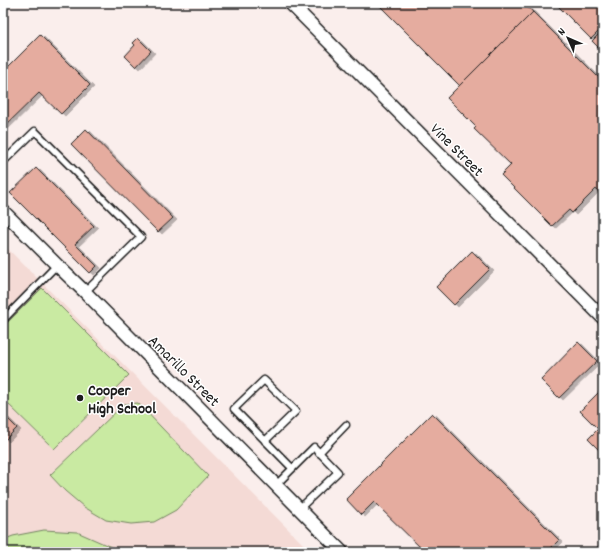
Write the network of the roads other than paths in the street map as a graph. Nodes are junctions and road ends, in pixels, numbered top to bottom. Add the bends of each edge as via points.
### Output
1 (290, 3) edge
2 (3, 162) edge
3 (3, 212) edge
4 (57, 265) junction
5 (85, 292) junction
6 (603, 318) edge
7 (3, 320) edge
8 (346, 425) dead end
9 (265, 441) junction
10 (319, 453) junction
11 (292, 468) junction
12 (276, 485) junction
13 (299, 509) junction
14 (334, 549) edge

1 - 6 street, Vine Street
2 - 5 lane via 35,131 141,237
3 - 4 street, Amarillo Street
4 - 5 street, Amarillo Street
4 - 7 lane
5 - 12 street, Amarillo Street
8 - 10 lane
9 - 9 lane via 234,410 264,380 296,411
9 - 11 lane
10 - 11 lane via 314,447
10 - 13 lane via 338,472
11 - 12 lane
12 - 13 street, Amarillo Street
13 - 14 street, Amarillo Street

